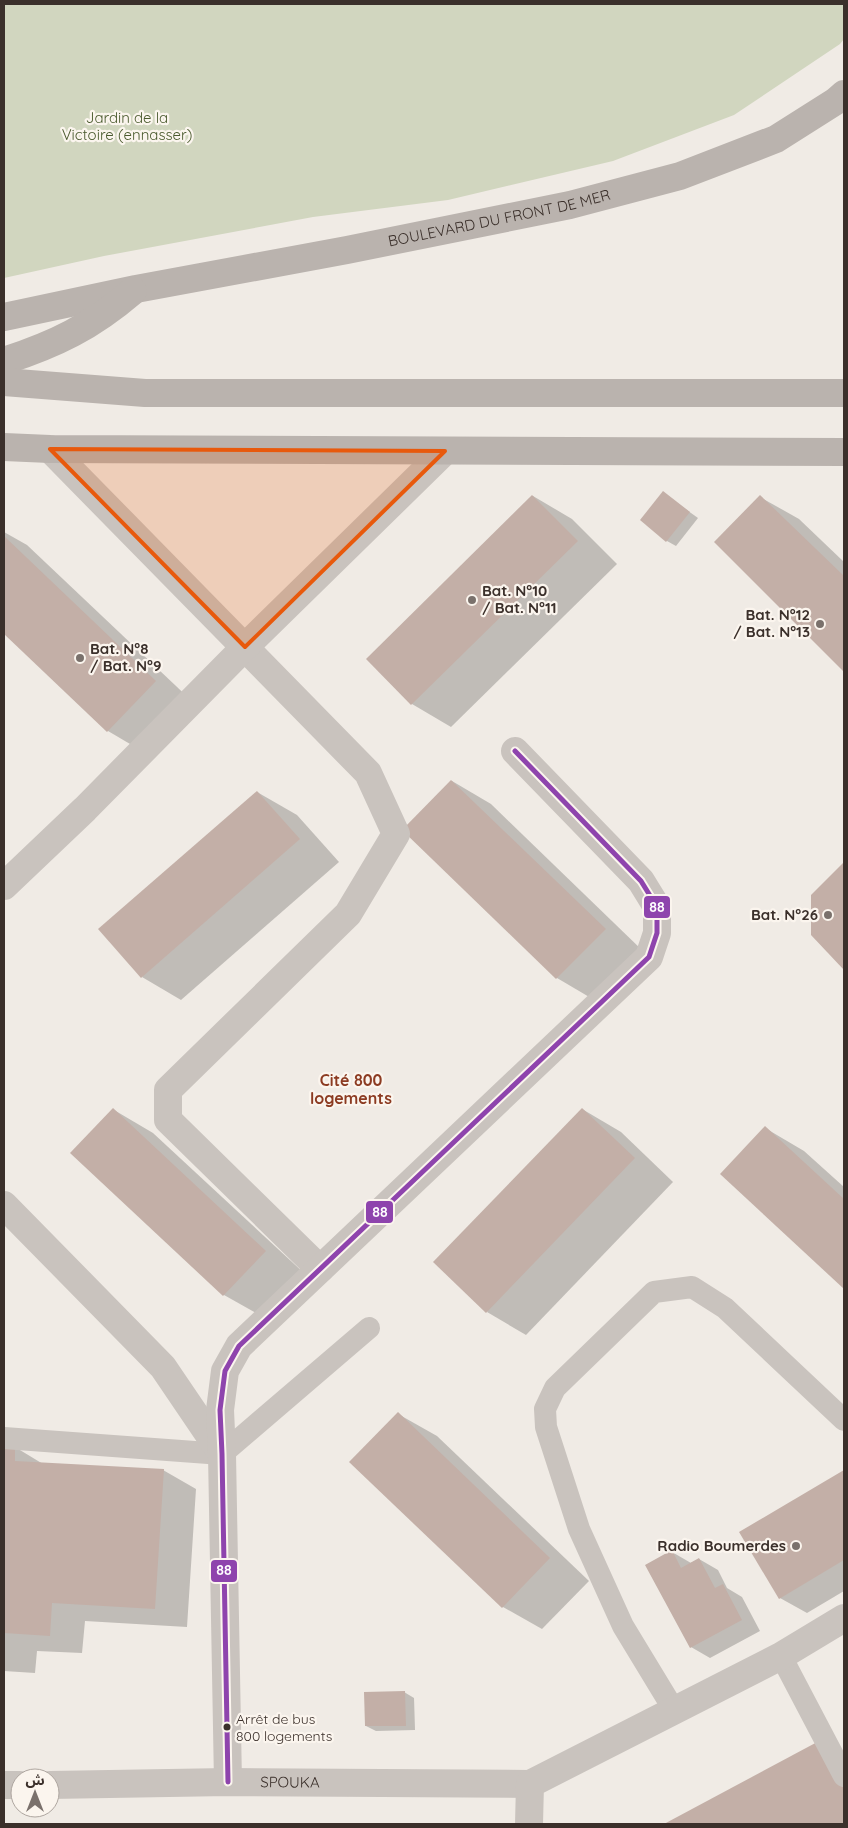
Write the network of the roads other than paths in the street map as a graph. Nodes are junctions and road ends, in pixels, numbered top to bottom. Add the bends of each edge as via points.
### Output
1 (844, 94) edge
2 (136, 289) junction
3 (4, 317) edge
4 (4, 361) edge
5 (4, 382) edge
6 (844, 393) edge
7 (4, 447) edge
8 (50, 449) junction
9 (445, 451) junction
10 (844, 452) edge
11 (245, 647) junction
12 (514, 751) dead end
13 (4, 886) edge
14 (4, 1205) edge
15 (320, 1269) junction
16 (369, 1328) dead end
17 (844, 1420) edge
18 (4, 1438) edge
19 (222, 1454) junction
20 (844, 1618) edge
21 (781, 1656) junction
22 (674, 1710) junction
23 (844, 1776) edge
24 (228, 1782) junction
25 (530, 1784) junction
26 (60, 1785) edge
27 (529, 1824) edge

1 - 2 street, BOULEVARD DU FRONT DE MER via 776,139 680,176 570,205
2 - 3 street, BOULEVARD DU FRONT DE MER
2 - 4 street via 80,330 36,351
5 - 6 street via 145,393
7 - 8 street
8 - 9 street
8 - 11 street
9 - 10 street
9 - 11 street
11 - 13 street via 85,810
11 - 15 street via 368,773 396,834 348,914 168,1090 168,1120
12 - 15 street via 641,881 657,906 657,933 649,957
14 - 19 street via 163,1367
15 - 19 street via 239,1346 226,1371 220,1410
16 - 19 lane
17 - 22 lane via 725,1308 692,1287 654,1292 555,1388 545,1409 546,1427 579,1529 623,1626
18 - 19 lane
19 - 24 street
20 - 21 street
21 - 22 street
21 - 23 lane
22 - 25 street
24 - 25 street, SPOUKA
24 - 26 street, SPOUKA
25 - 27 street

